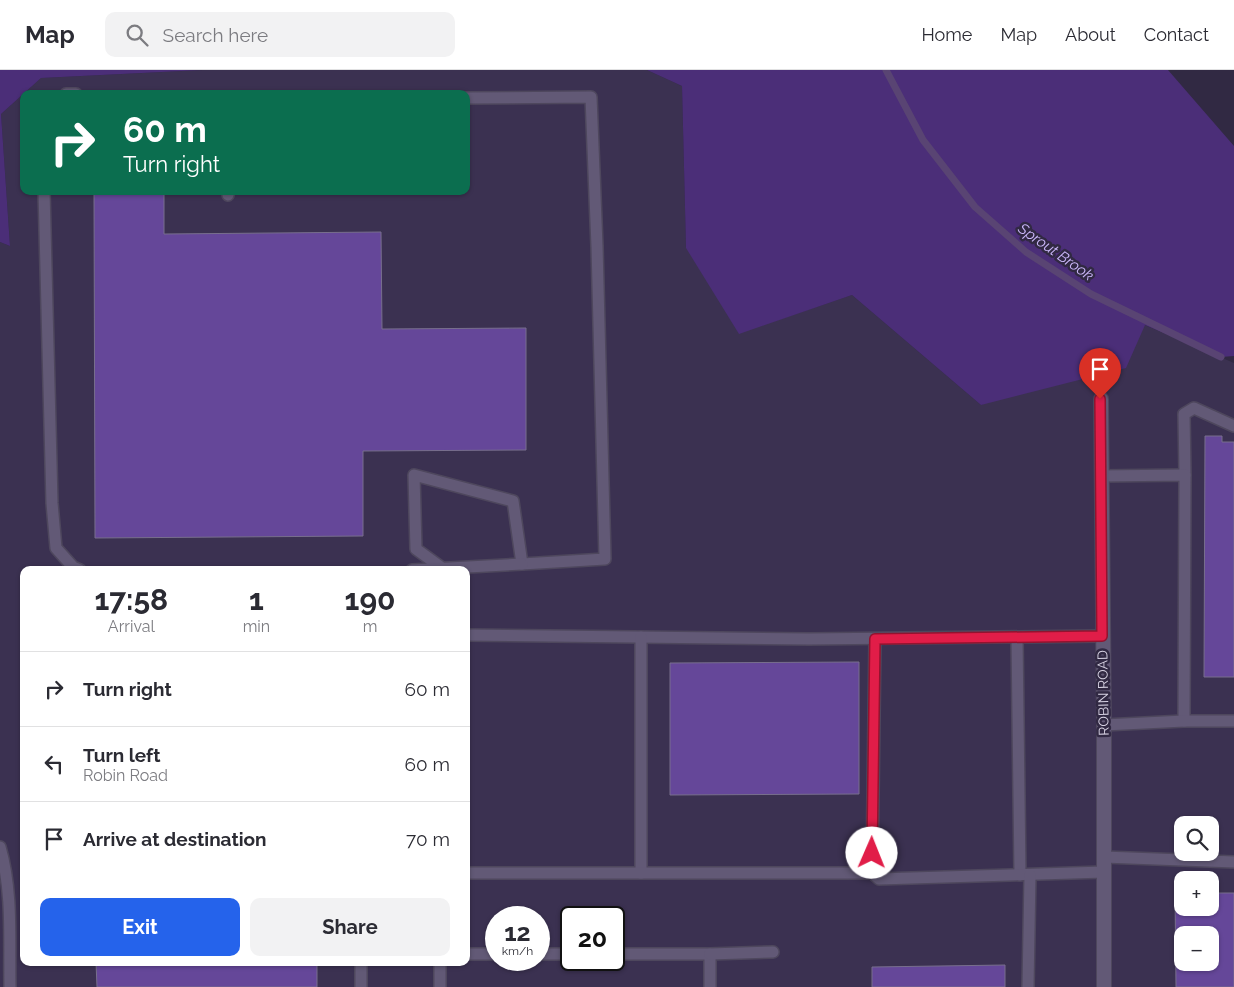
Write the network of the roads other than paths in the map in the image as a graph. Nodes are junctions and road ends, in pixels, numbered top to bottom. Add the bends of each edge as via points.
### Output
1 (470, 98) edge
2 (44, 195) edge
3 (1100, 399) dead end
4 (1234, 426) edge
5 (1184, 475) junction
6 (1101, 476) junction
7 (522, 564) junction
8 (70, 566) edge
9 (438, 566) edge
10 (470, 567) edge
11 (470, 636) edge
12 (1102, 636) junction
13 (1017, 637) junction
14 (641, 638) junction
15 (875, 639) junction
16 (1184, 721) junction
17 (1234, 721) edge
18 (1104, 725) junction
19 (0, 847) edge
20 (1104, 857) junction
21 (1234, 862) edge
22 (872, 872) junction
23 (1104, 872) junction
24 (470, 873) edge
25 (641, 874) junction
26 (1025, 875) junction
27 (773, 952) dead end
28 (470, 954) edge
29 (485, 954) edge
30 (625, 954) edge
31 (710, 954) junction
32 (361, 966) edge
33 (440, 966) edge
34 (10, 987) edge
35 (361, 987) edge
36 (440, 987) edge
37 (710, 987) edge
38 (1028, 987) edge
39 (1104, 987) edge

1 - 7 lane via 592,96 604,558
2 - 8 lane via 53,521 56,548
3 - 6 street, ROBIN ROAD
4 - 5 lane via 1194,408 1184,414
5 - 6 lane
5 - 16 lane
6 - 12 street, ROBIN ROAD
7 - 9 lane via 512,501 414,475 416,549
7 - 10 lane
11 - 14 lane
12 - 13 lane
12 - 18 street, ROBIN ROAD
13 - 15 lane
13 - 26 lane
14 - 15 lane
14 - 25 lane
15 - 22 lane
16 - 17 lane
16 - 18 lane
18 - 20 street, ROBIN ROAD
19 - 34 lane via 8,898
20 - 21 lane
20 - 23 street, ROBIN ROAD
22 - 25 lane
22 - 26 lane via 879,879
23 - 26 lane
23 - 39 street, ROBIN ROAD
24 - 25 lane
26 - 38 lane
27 - 31 lane
28 - 29 lane
30 - 31 lane
31 - 37 lane
32 - 35 lane
33 - 36 lane

